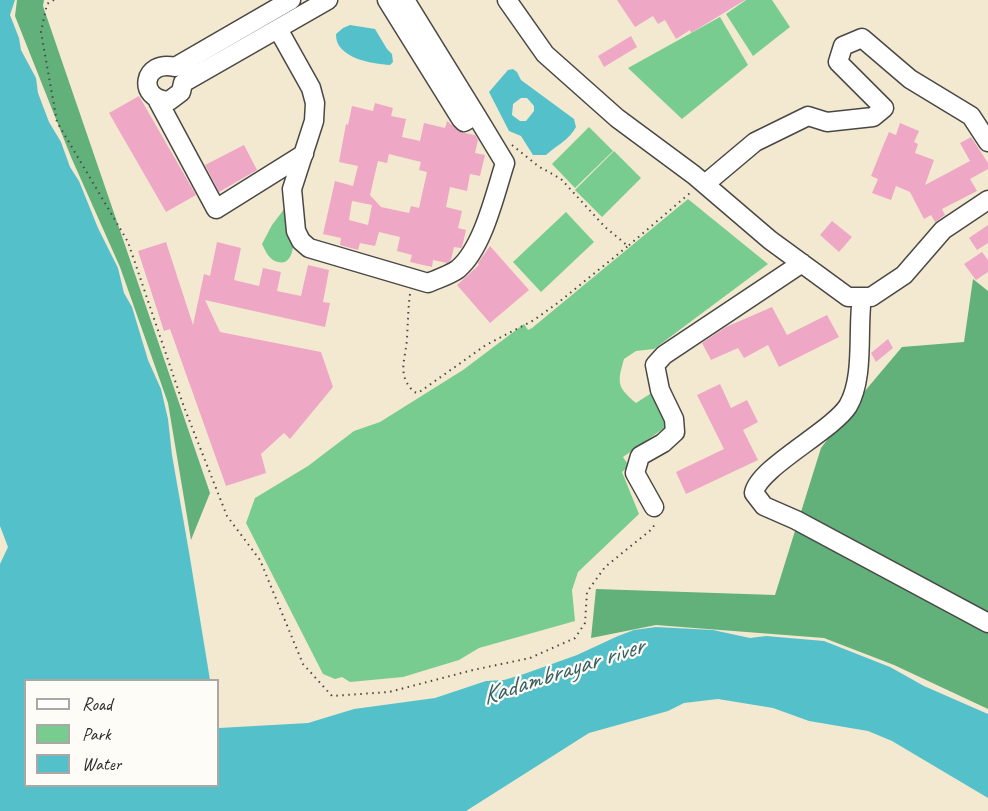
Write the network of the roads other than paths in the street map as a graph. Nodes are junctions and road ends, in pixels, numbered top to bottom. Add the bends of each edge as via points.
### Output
1 (291, 0) edge
2 (328, 0) edge
3 (387, 0) edge
4 (405, 0) edge
5 (507, 0) edge
6 (278, 29) junction
7 (158, 101) junction
8 (476, 115) junction
9 (988, 142) edge
10 (304, 154) junction
11 (700, 187) junction
12 (988, 200) edge
13 (801, 263) junction
14 (862, 297) junction
15 (654, 507) road end
16 (988, 623) edge

1 - 7 street via 175,68 156,67 147,84
2 - 6 street
3 - 8 street via 461,119 464,122
4 - 8 street
5 - 11 street via 545,54
6 - 7 street via 183,83 178,97
6 - 10 street via 311,88 315,104
7 - 10 street via 216,209
8 - 10 street via 505,163 480,236 469,255 457,269 428,283 309,248 301,241 296,231 292,189
9 - 11 street via 971,116 910,79 862,38 843,46 838,62 884,108 873,117 827,122 808,116 755,142
11 - 13 street
12 - 14 street via 943,230 904,275 871,297
13 - 14 street via 848,297
13 - 15 street via 674,348 655,365 675,432 639,456 635,473
14 - 16 street via 857,374 847,406 773,468 754,493 765,506

